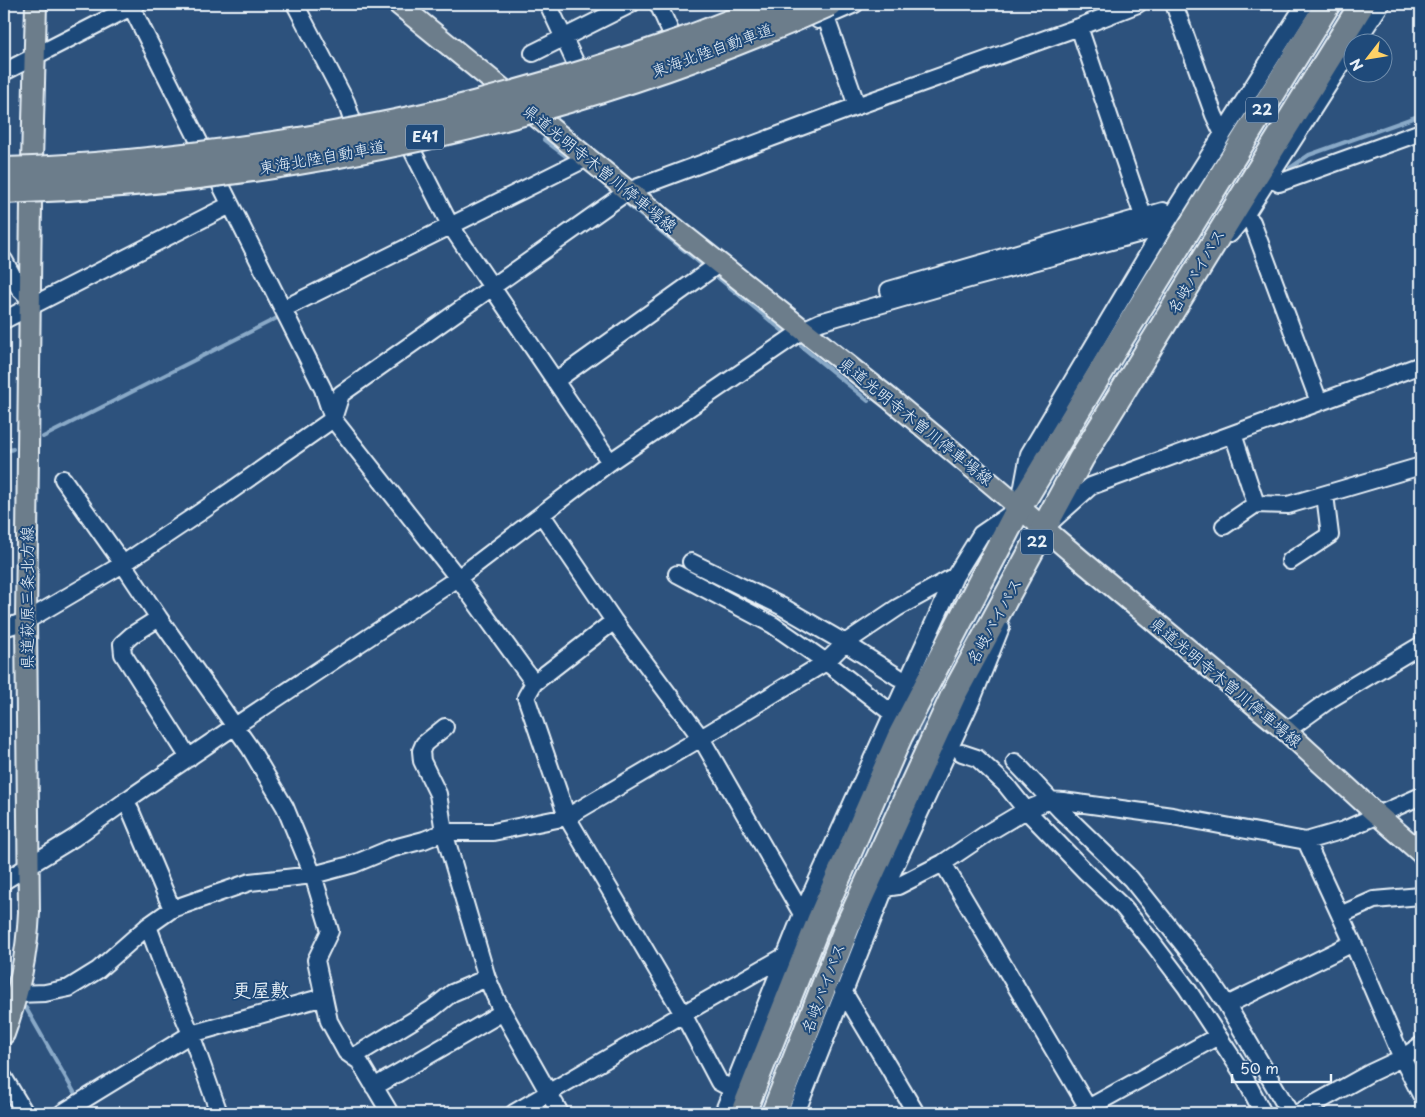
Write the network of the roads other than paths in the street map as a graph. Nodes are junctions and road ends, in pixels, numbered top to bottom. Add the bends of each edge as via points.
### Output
1 (36, 4) edge
2 (294, 4) edge
3 (398, 4) edge
4 (548, 4) edge
5 (631, 4) edge
6 (658, 4) edge
7 (746, 4) edge
8 (776, 4) edge
9 (855, 4) edge
10 (1138, 4) edge
11 (1174, 4) edge
12 (1305, 4) edge
13 (1328, 4) edge
14 (1362, 4) edge
15 (1381, 4) edge
16 (132, 5) edge
17 (825, 8) edge
18 (1078, 27) junction
19 (1363, 32) edge
20 (671, 33) junction
21 (564, 37) junction
22 (533, 53) dead end
23 (35, 56) junction
24 (576, 64) junction
25 (1342, 64) edge
26 (4, 72) edge
27 (499, 87) junction
28 (857, 106) junction
29 (352, 120) junction
30 (540, 120) junction
31 (1421, 132) edge
32 (1223, 134) junction
33 (200, 144) junction
34 (413, 152) junction
35 (587, 158) junction
36 (4, 159) edge
37 (32, 159) junction
38 (4, 170) edge
39 (1269, 178) junction
40 (219, 184) junction
41 (4, 191) edge
42 (628, 191) junction
43 (31, 201) junction
44 (4, 202) edge
45 (230, 205) junction
46 (1143, 216) junction
47 (1244, 217) junction
48 (450, 225) junction
49 (1160, 228) junction
50 (1213, 244) junction
51 (4, 260) edge
52 (720, 263) junction
53 (492, 288) junction
54 (892, 301) junction
55 (30, 303) junction
56 (283, 309) junction
57 (4, 320) edge
58 (803, 330) junction
59 (1421, 365) edge
60 (555, 381) junction
61 (1319, 402) junction
62 (333, 419) junction
63 (1233, 434) junction
64 (610, 462) junction
65 (1421, 466) edge
66 (63, 479) dead end
67 (1325, 495) junction
68 (1256, 504) junction
69 (1019, 508) junction
70 (542, 515) junction
71 (1224, 526) dead end
72 (1044, 529) junction
73 (1290, 561) dead end
74 (691, 562) dead end
75 (1026, 562) junction
76 (123, 564) junction
77 (677, 574) dead end
78 (955, 576) junction
79 (458, 578) junction
80 (158, 618) junction
81 (26, 621) junction
82 (614, 621) junction
83 (4, 628) edge
84 (845, 643) junction
85 (1421, 645) edge
86 (826, 662) junction
87 (898, 677) dead end
88 (534, 682) junction
89 (888, 711) tunnel mouth
90 (235, 726) junction
91 (445, 727) dead end
92 (1286, 731) junction
93 (701, 738) junction
94 (962, 753) dead end
95 (189, 758) junction
96 (1014, 762) dead end
97 (1421, 796) edge
98 (126, 800) junction
99 (1050, 800) junction
100 (1026, 810) junction
101 (1378, 816) junction
102 (567, 817) junction
103 (444, 832) junction
104 (1306, 841) junction
105 (1421, 853) edge
106 (943, 863) junction
107 (29, 866) junction
108 (313, 875) junction
109 (4, 881) edge
110 (885, 888) junction
111 (1421, 896) edge
112 (172, 909) junction
113 (802, 914) junction
114 (1340, 915) junction
115 (148, 926) junction
116 (1353, 944) junction
117 (785, 956) junction
118 (487, 978) junction
119 (844, 991) junction
120 (17, 994) junction
121 (324, 997) junction
122 (1227, 1005) junction
123 (503, 1012) junction
124 (683, 1014) junction
125 (4, 1034) edge
126 (191, 1034) junction
127 (1218, 1036) junction
128 (1421, 1045) edge
129 (353, 1057) junction
130 (1402, 1058) junction
131 (4, 1078) edge
132 (374, 1087) junction
133 (732, 1089) junction
134 (549, 1094) junction
135 (1421, 1095) edge
136 (1086, 1112) edge
137 (25, 1113) edge
138 (62, 1113) edge
139 (219, 1113) edge
140 (390, 1113) edge
141 (514, 1113) edge
142 (560, 1113) edge
143 (723, 1113) edge
144 (743, 1113) edge
145 (774, 1113) edge
146 (796, 1113) edge
147 (916, 1113) edge
148 (1263, 1113) edge
149 (1290, 1113) edge
150 (1298, 1113) edge

1 - 23 main road, 県道萩原三条北方線
2 - 29 street via 346,102
3 - 27 main road, 県道光明寺木曽川停車場線
4 - 21 street
5 - 21 street
6 - 20 street
7 - 20 street
8 - 38 highway, 東海北陸自動車道 / E41, bridge via 684,40 583,73 476,104 375,127 159,160
9 - 17 street
10 - 18 street
11 - 32 street
12 - 32 street
13 - 69 highway, 名岐バイパス / 22 via 1116,345
14 - 50 highway, 名岐バイパス / 22
15 - 19 street
16 - 23 street
16 - 33 street
17 - 28 street
17 - 30 street via 688,72
17 - 41 highway, 東海北陸自動車道 / E41, bridge via 690,60 590,93 382,147 161,180
18 - 28 street
18 - 46 street
20 - 24 street
21 - 22 street
21 - 24 street
23 - 26 street
23 - 37 main road, 県道萩原三条北方線
24 - 27 street
25 - 39 street
27 - 29 street
27 - 30 main road, 県道光明寺木曽川停車場線
28 - 42 street
29 - 33 street
30 - 34 street
30 - 35 main road, 県道光明寺木曽川停車場線
31 - 39 street via 1278,183
32 - 49 street
33 - 37 street
33 - 40 street
34 - 40 street
34 - 48 street
35 - 42 main road, 県道光明寺木曽川停車場線
35 - 48 street
36 - 37 street
37 - 43 main road, 県道萩原三条北方線
39 - 47 street
40 - 43 street
40 - 45 street
42 - 52 main road, 県道光明寺木曽川停車場線
42 - 53 street
43 - 44 street
43 - 55 main road, 県道萩原三条北方線
45 - 55 street
45 - 56 street
46 - 49 street via 1163,210
46 - 54 street via 890,290
47 - 50 street via 1232,232
47 - 61 street via 1252,222
48 - 53 street
48 - 56 street
49 - 54 street
49 - 69 street via 1028,454
50 - 72 highway, 名岐バイパス / 22 via 1081,459
51 - 55 street
52 - 58 main road, 県道光明寺木曽川停車場線
52 - 60 street
53 - 60 street
53 - 62 street via 341,394
54 - 58 street
55 - 57 street
55 - 81 main road, 県道萩原三条北方線
56 - 62 street via 323,389
58 - 64 street
58 - 69 main road, 県道光明寺木曽川停車場線
59 - 61 street
60 - 64 street
61 - 63 street
62 - 76 street
62 - 79 street
63 - 68 street
63 - 72 street via 1092,486
64 - 70 street
65 - 67 street
66 - 76 street
67 - 68 street via 1288,506
67 - 73 street via 1330,536
68 - 71 street
69 - 72 main road, 県道光明寺木曽川停車場線
69 - 78 street via 981,534
69 - 144 highway, 名岐バイパス / 22 via 900,736 820,919
70 - 79 street
70 - 82 street
72 - 75 highway, 名岐バイパス / 22
72 - 92 main road, 県道光明寺木曽川停車場線
74 - 84 street via 781,606
75 - 110 street via 974,697
75 - 145 highway, 名岐バイパス / 22 via 954,694 855,909
76 - 80 street
76 - 81 street
77 - 86 street via 773,625
78 - 84 street via 897,608
78 - 113 street
79 - 88 street
79 - 90 street
80 - 90 street
80 - 95 street via 122,644 124,654
81 - 83 street
81 - 107 main road, 県道萩原三条北方線
82 - 88 street
82 - 93 street
84 - 86 street
84 - 87 street
85 - 92 street via 1329,700
86 - 89 street
86 - 93 street
88 - 102 street via 526,697
90 - 95 street
90 - 108 street via 285,807
91 - 103 street via 421,750 422,762 438,794
92 - 101 main road, 県道光明寺木曽川停車場線
93 - 102 street
93 - 113 street
94 - 100 street via 977,758
95 - 98 street
96 - 99 street
97 - 101 street
98 - 107 street
98 - 112 street
99 - 100 street
99 - 104 street via 1172,816
99 - 122 street via 1131,879 1202,968
100 - 106 street
100 - 127 street via 1122,906 1180,979
101 - 104 street
101 - 105 main road, 県道光明寺木曽川停車場線
102 - 103 street via 493,832
102 - 124 street
103 - 108 street
103 - 118 street
104 - 114 street
106 - 110 street via 898,886
106 - 136 street
107 - 109 street
107 - 120 main road, 県道萩原三条北方線 via 28,942
108 - 112 street via 250,882
108 - 121 street via 330,931 316,960
110 - 119 street
111 - 114 street via 1374,900
112 - 115 street
113 - 117 street
114 - 116 street
115 - 120 street via 98,970 69,988
115 - 126 street
116 - 122 street
116 - 130 street
117 - 124 street
117 - 133 street
118 - 123 street
118 - 129 street via 452,993 432,1009
119 - 146 street
119 - 147 street
120 - 125 main road, 県道萩原三条北方線
121 - 126 street
121 - 129 street via 329,1021 346,1052
122 - 149 street
123 - 132 street
123 - 134 street
124 - 133 street via 719,1082
124 - 134 street
126 - 138 street
126 - 139 street
127 - 136 street
127 - 148 street
128 - 130 street
129 - 132 street via 359,1061
130 - 135 street
130 - 150 street via 1370,1072
131 - 137 street
132 - 140 street
133 - 143 street
134 - 141 street
134 - 142 street

